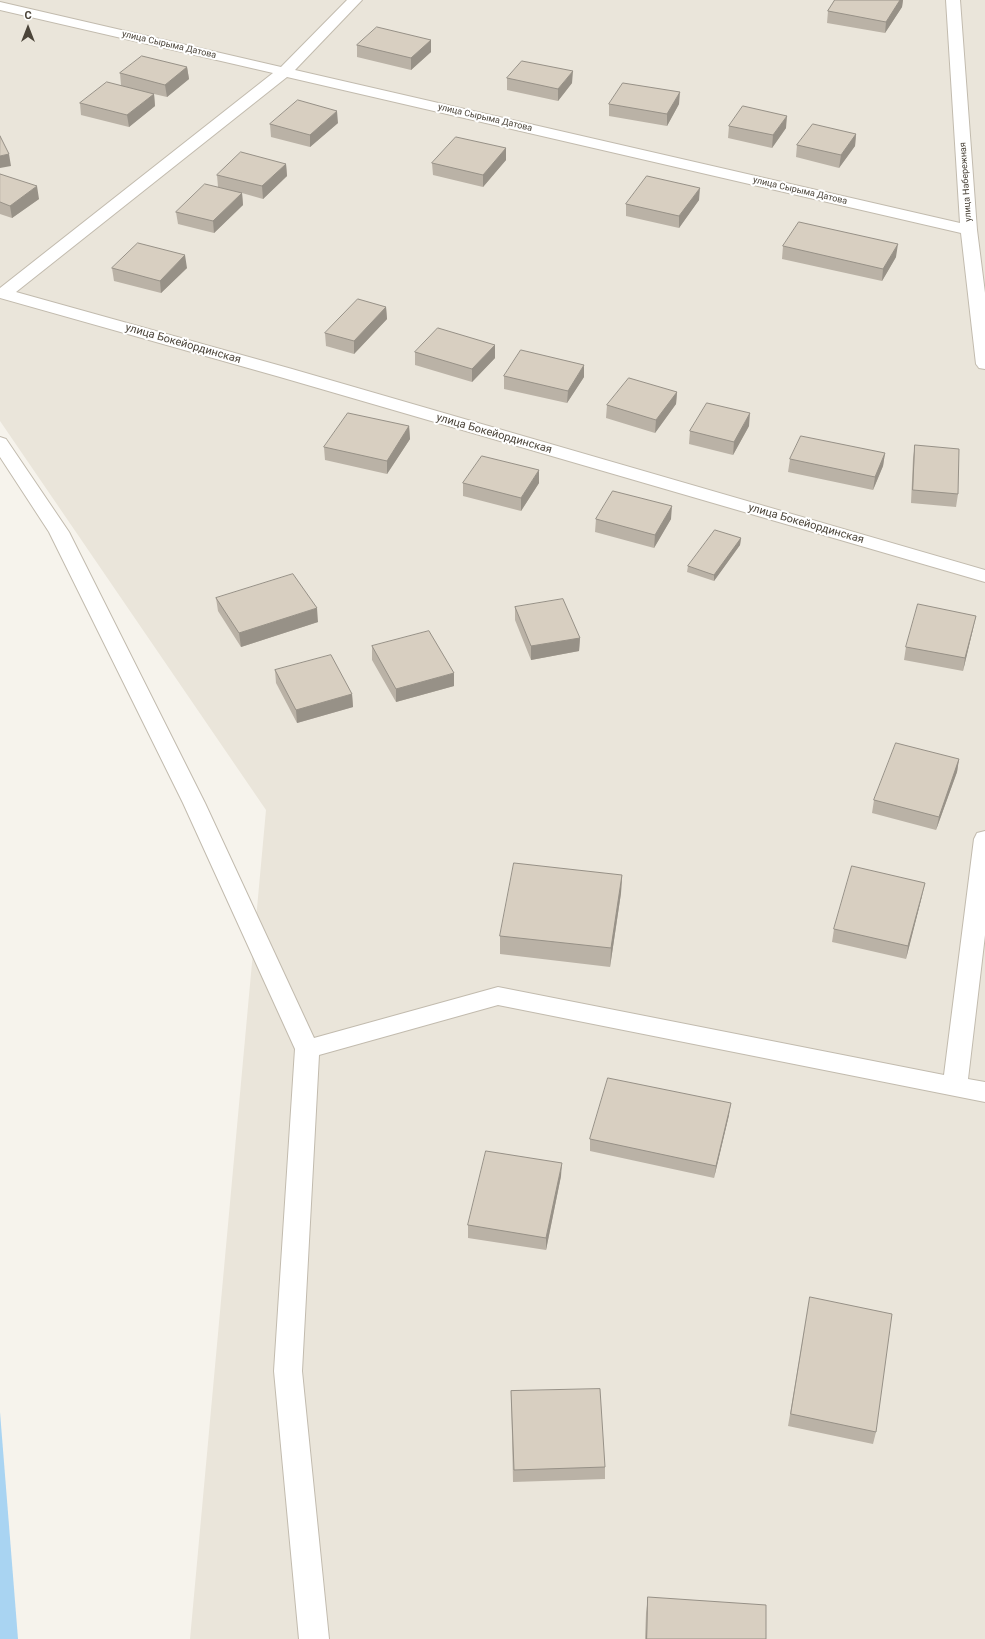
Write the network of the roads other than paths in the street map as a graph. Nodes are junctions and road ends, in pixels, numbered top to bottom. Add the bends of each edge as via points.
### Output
1 (355, 0) edge
2 (953, 0) edge
3 (0, 6) edge
4 (285, 71) junction
5 (969, 230) junction
6 (985, 364) edge
7 (0, 442) edge
8 (985, 576) edge
9 (985, 839) edge
10 (307, 1049) junction
11 (954, 1087) junction
12 (985, 1092) edge
13 (314, 1639) edge

1 - 4 street
2 - 5 street, улица Набережная
3 - 4 street, улица Сырыма Датова
4 - 5 street, улица Сырыма Датова
4 - 8 street, улица Бокейординская via 3,294 294,375
5 - 6 street, улица Набережная
7 - 10 street via 59,532 194,803
9 - 11 street
10 - 11 street via 498,996
10 - 13 street via 288,1371
11 - 12 street

